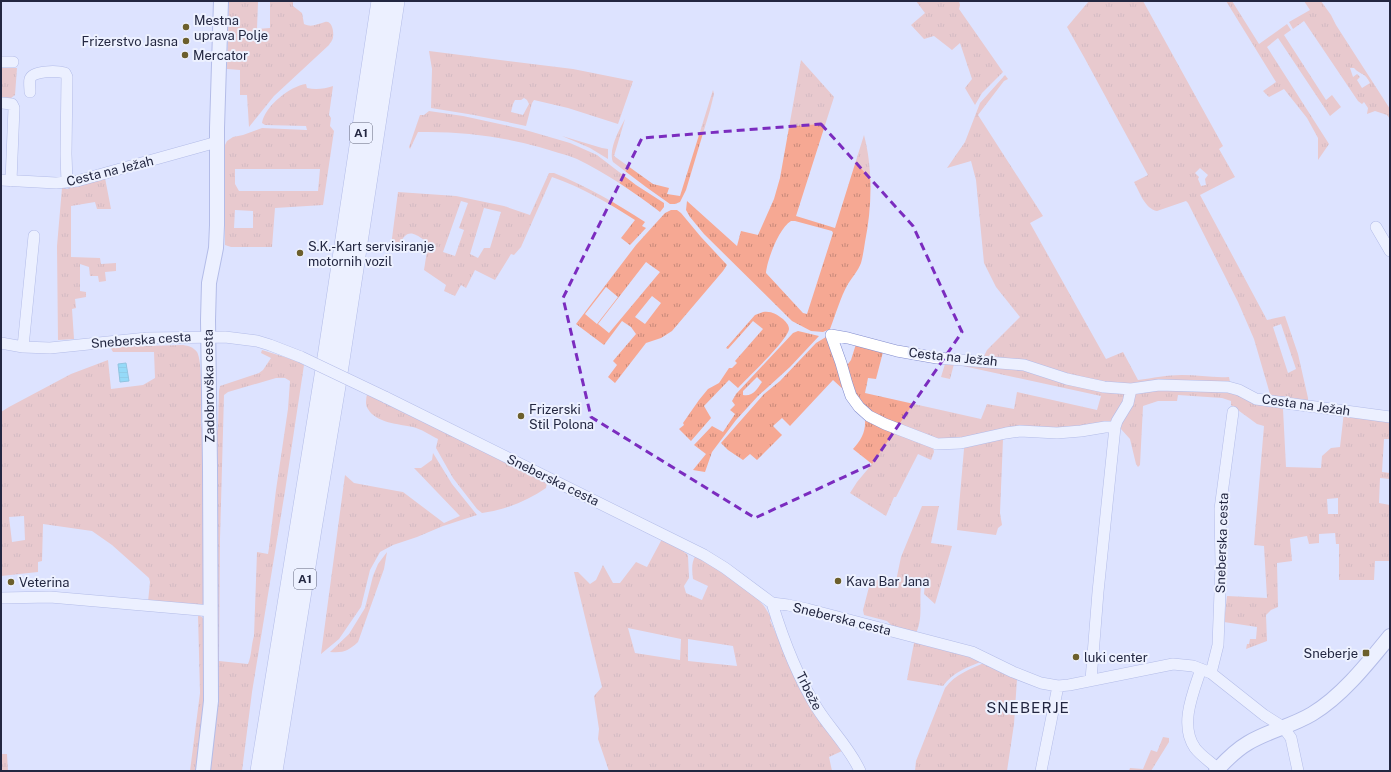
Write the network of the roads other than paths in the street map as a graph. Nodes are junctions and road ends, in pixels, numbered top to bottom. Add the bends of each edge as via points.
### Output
1 (221, 1) edge
2 (372, 1) edge
3 (380, 1) edge
4 (396, 1) edge
5 (377, 24) junction
6 (1, 62) edge
7 (13, 62) dead end
8 (30, 92) dead end
9 (2, 103) edge
10 (217, 142) junction
11 (6, 181) edge
12 (67, 183) junction
13 (1376, 227) dead end
14 (34, 236) dead end
15 (1390, 251) edge
16 (208, 336) junction
17 (1, 344) edge
18 (23, 347) junction
19 (1131, 389) junction
20 (1232, 412) dead end
21 (1390, 417) edge
22 (1115, 427) junction
23 (1, 598) edge
24 (772, 603) junction
25 (211, 611) junction
26 (1390, 636) edge
27 (1206, 671) junction
28 (1091, 680) junction
29 (1058, 686) junction
30 (1283, 727) junction
31 (1217, 770) edge
32 (203, 771) edge
33 (259, 771) edge
34 (274, 771) edge
35 (860, 771) edge
36 (1041, 771) edge
37 (1298, 771) edge

1 - 10 main road, Zadobrovška cesta
2 - 5 highway
3 - 5 highway, A1
4 - 34 highway, A1 via 339,379
5 - 33 highway, A1
6 - 7 street
8 - 12 street via 32,75 58,72 65,73 67,77
9 - 11 street via 13,105
10 - 12 street, Cesta na Ježah
10 - 16 main road, Zadobrovška cesta via 217,232 209,283
11 - 12 street, Cesta na Ježah
13 - 15 street
14 - 18 street
16 - 18 street, Sneberska cesta via 122,340 50,348
16 - 24 street, Sneberska cesta, bridge via 257,341 301,357 704,555
16 - 25 main road, Zadobrovška cesta
17 - 18 street, Sneberska cesta
19 - 21 street, Cesta na Ježah via 1159,385 1228,387 1256,399
19 - 22 street via 1128,403
19 - 22 street, Cesta na Ježah via 1104,387 1067,379 1024,365 937,358 831,335 851,396 859,407 868,416 937,444 961,443 1013,432 1057,433
20 - 27 street, Sneberska cesta via 1220,509 1218,645
22 - 28 street
23 - 25 street via 50,597
24 - 29 street, Sneberska cesta via 972,652 1013,672 1041,683
24 - 35 street, Trbeže via 780,628 810,696
25 - 32 main road, Zadobrovška cesta via 211,701
26 - 30 main road via 1351,682 1328,702 1312,714
27 - 28 street, Sneberska cesta via 1193,666 1173,664
27 - 30 street, Sneberska cesta
27 - 31 street via 1189,708 1189,731 1195,747
28 - 29 street, Sneberska cesta
29 - 36 street
30 - 31 main road via 1249,742 1226,759
30 - 37 street via 1291,738

